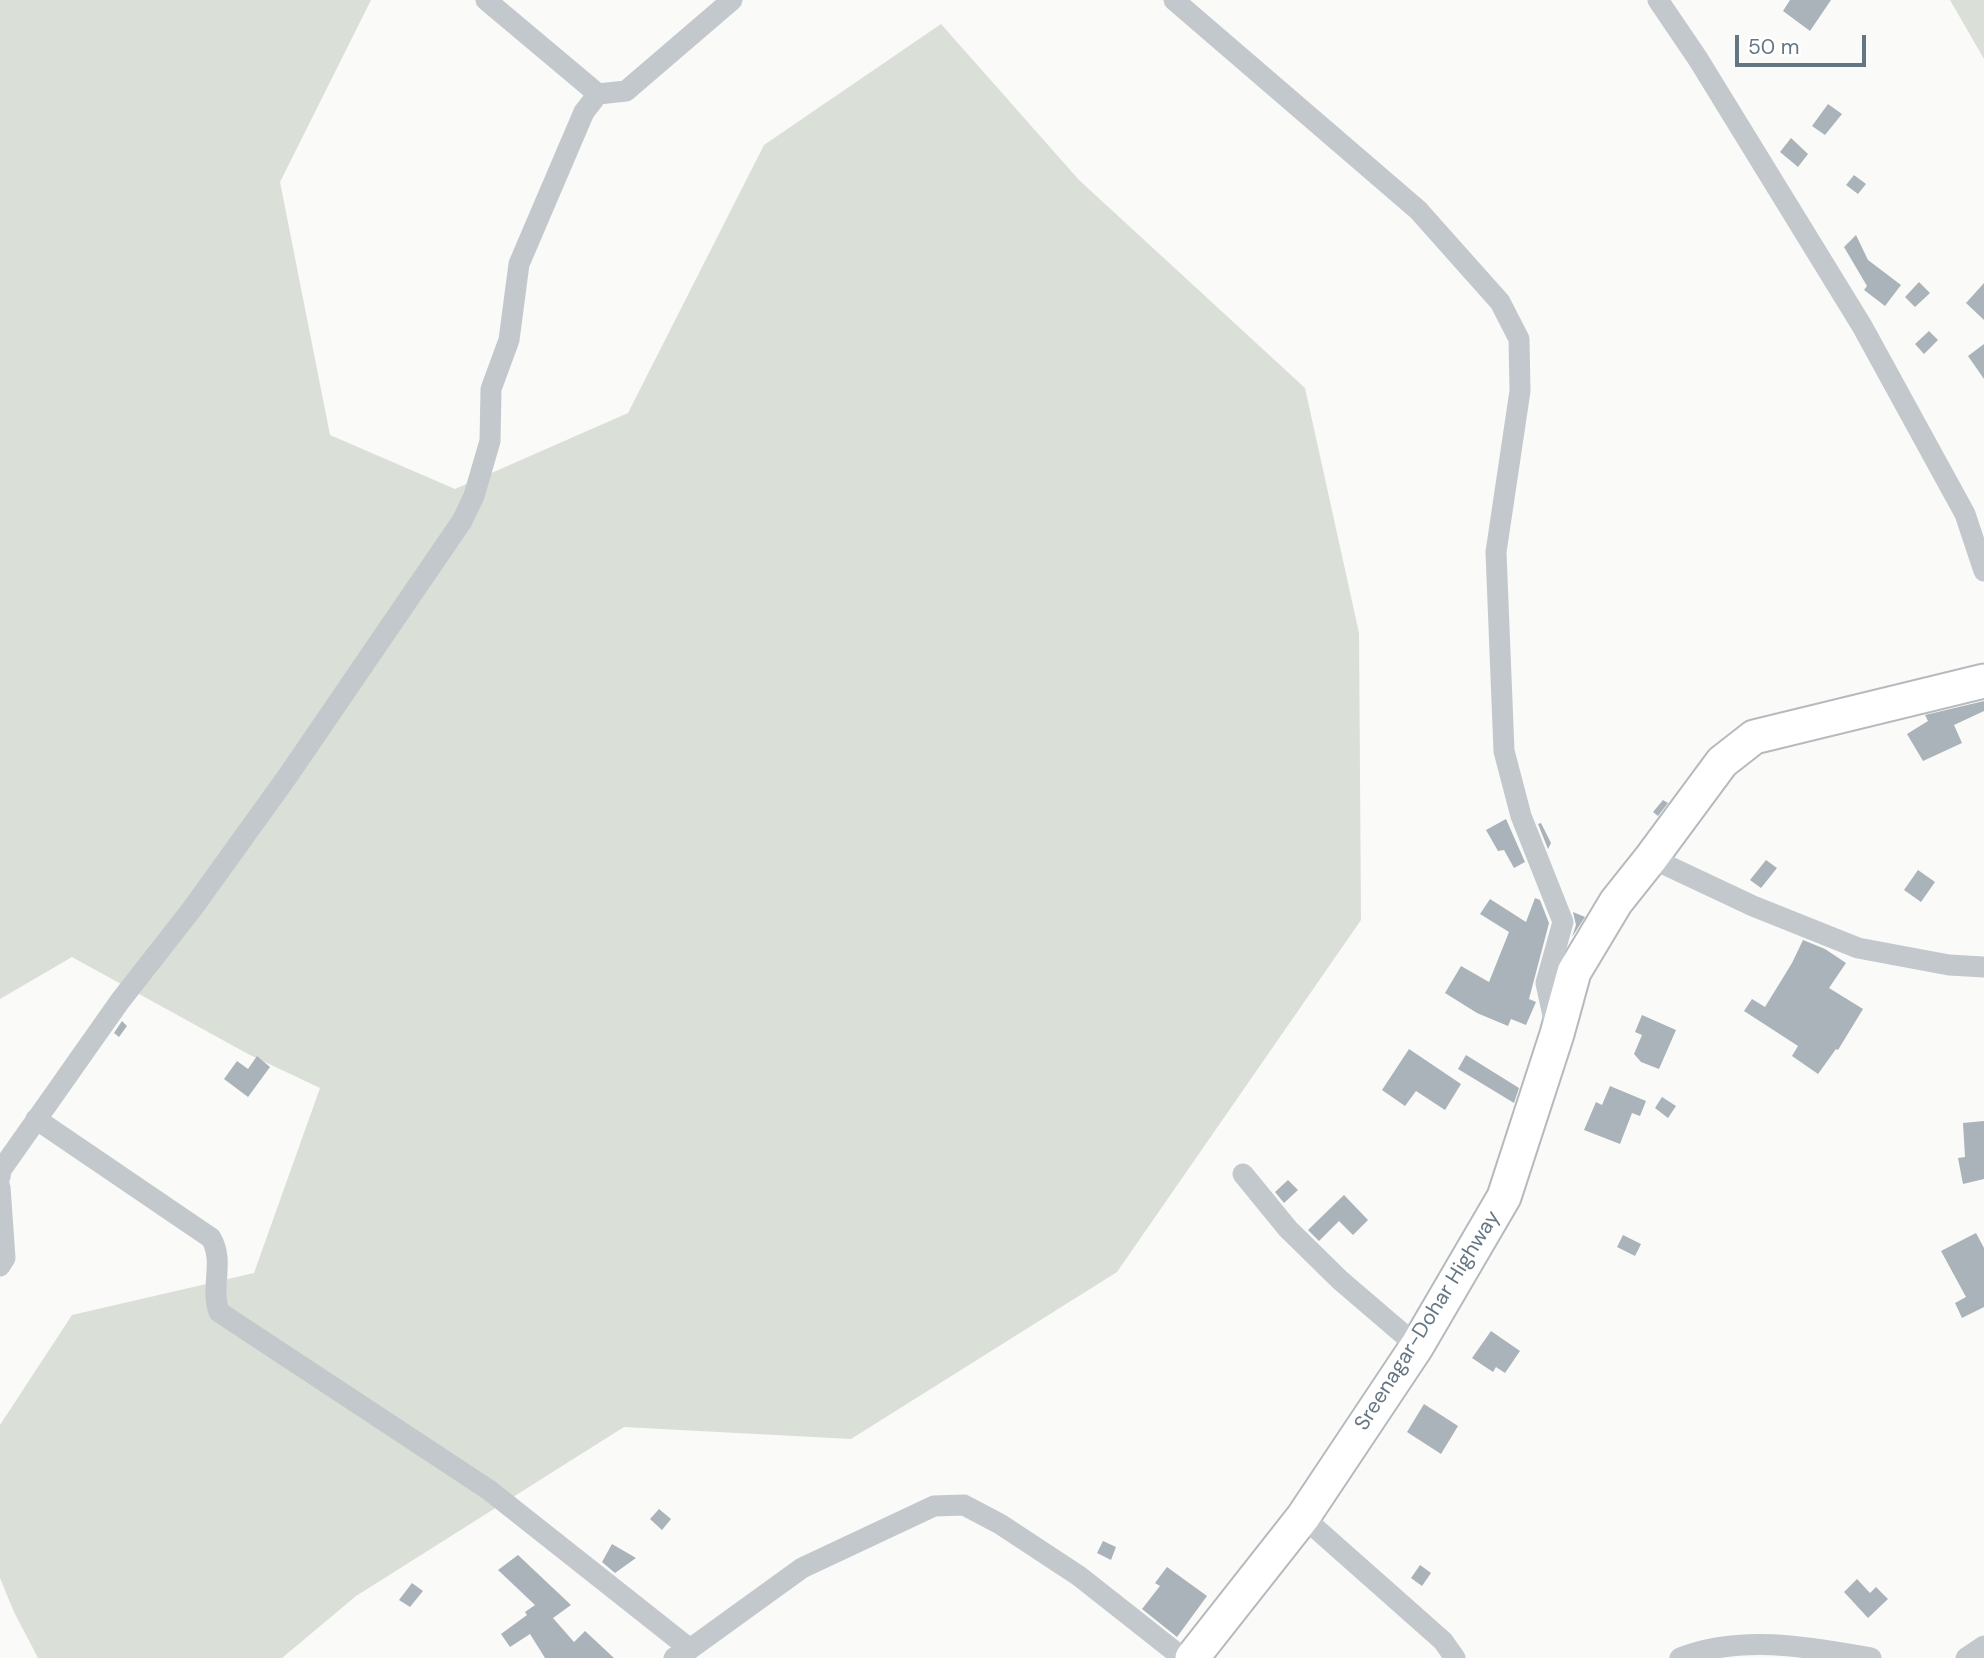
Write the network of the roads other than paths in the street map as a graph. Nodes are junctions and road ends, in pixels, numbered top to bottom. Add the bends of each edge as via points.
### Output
1 (486, 0) edge
2 (732, 0) edge
3 (1174, 0) edge
4 (1658, 0) edge
5 (598, 94) junction
6 (1984, 571) edge
7 (1984, 681) edge
8 (1651, 858) junction
9 (1984, 967) edge
10 (1557, 1034) junction
11 (36, 1119) junction
12 (1243, 1174) dead end
13 (0, 1177) edge
14 (0, 1187) edge
15 (0, 1266) edge
16 (1417, 1346) junction
17 (1303, 1517) junction
18 (1984, 1646) edge
19 (682, 1654) edge
20 (1183, 1658) edge
21 (1192, 1658) edge
22 (1455, 1658) edge
23 (1680, 1658) edge
24 (1871, 1658) edge
25 (1966, 1658) edge

1 - 5 street
2 - 5 street via 626,91
3 - 10 street via 1418,210 1500,302 1519,340 1520,391 1496,551 1504,751 1521,816 1563,922 1546,983
4 - 6 street via 1862,326 1965,514
5 - 11 street via 584,112 519,264 509,340 491,389 490,441 462,521 295,766
7 - 8 main road, Sreenagar-Dohar Highway via 1754,737 1722,762
8 - 9 street via 1858,948
8 - 10 main road, Sreenagar-Dohar Highway via 1616,902 1574,972
10 - 16 main road, Sreenagar-Dohar Highway via 1504,1197
11 - 13 street
11 - 19 street via 211,1238 218,1250 214,1298 219,1312 489,1490
12 - 16 street via 1340,1280
14 - 15 street via 5,1258
16 - 17 main road, Sreenagar-Dohar Highway
17 - 21 main road, Sreenagar-Dohar Highway
17 - 22 street via 1443,1641
18 - 25 street
19 - 20 street via 802,1568 934,1506 950,1504 964,1505 1000,1524 1079,1576
23 - 24 street via 1758,1643

